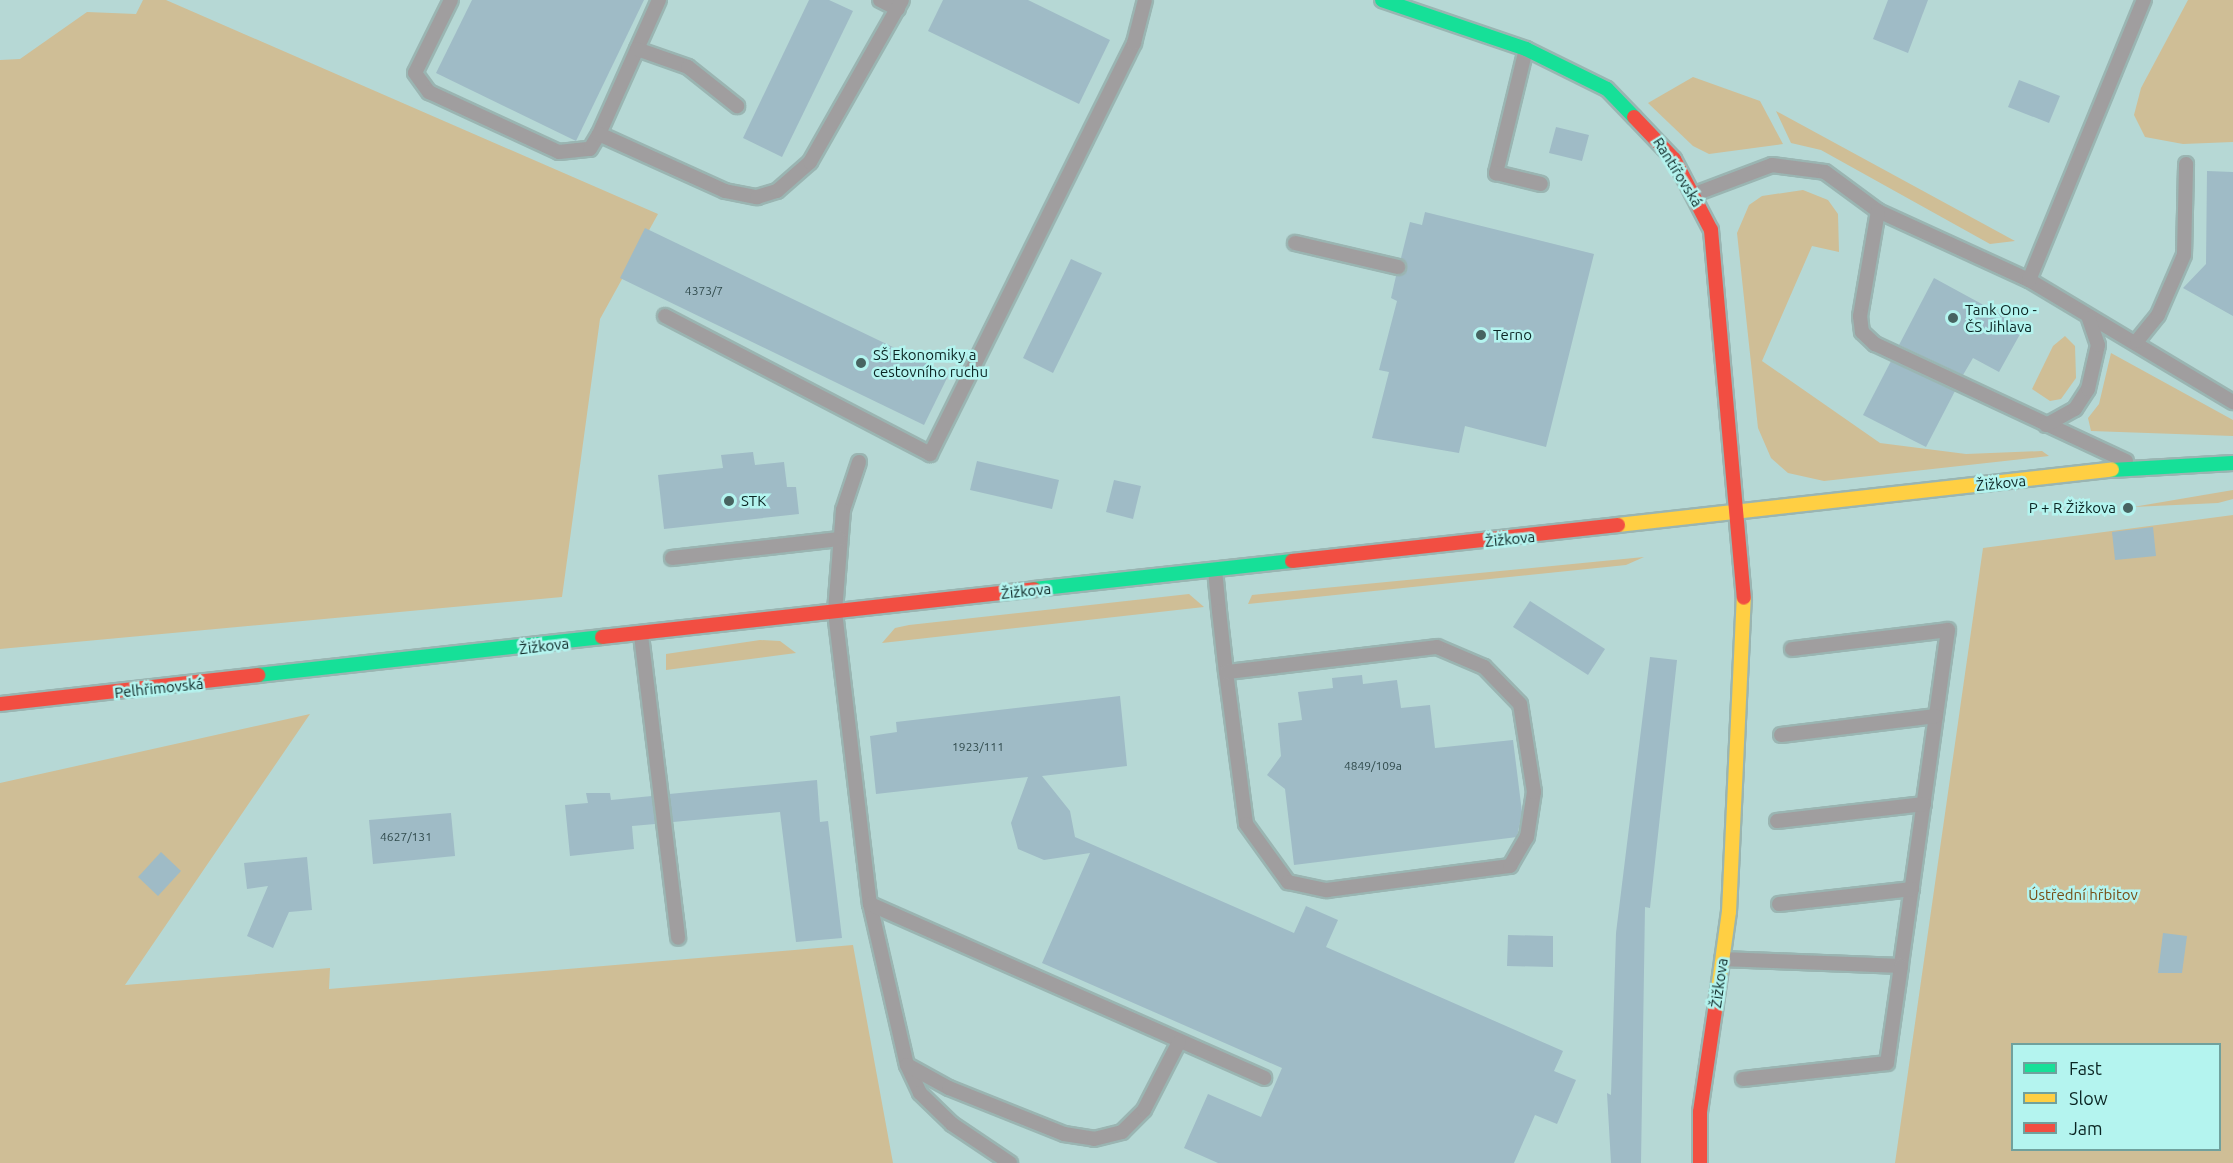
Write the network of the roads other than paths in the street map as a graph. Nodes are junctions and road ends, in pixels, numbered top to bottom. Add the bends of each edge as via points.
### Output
1 (452, 0) edge
2 (659, 0) edge
3 (880, 0) edge
4 (1145, 0) edge
5 (1382, 0) edge
6 (2144, 0) edge
7 (900, 4) edge
8 (638, 49) junction
9 (1526, 49) junction
10 (738, 106) dead end
11 (599, 134) junction
12 (2186, 164) dead end
13 (1541, 184) dead end
14 (1695, 194) junction
15 (1878, 211) junction
16 (1295, 243) dead end
17 (1398, 267) dead end
18 (2029, 280) junction
19 (665, 316) dead end
20 (2089, 319) junction
21 (2137, 341) junction
22 (2233, 402) edge
23 (2046, 424) junction
24 (859, 462) dead end
25 (2233, 463) edge
26 (2139, 467) junction
27 (1735, 516) junction
28 (839, 539) junction
29 (672, 558) dead end
30 (1215, 570) junction
31 (835, 612) junction
32 (640, 635) junction
33 (1792, 649) dead end
34 (319, 671) joint
35 (1226, 672) junction
36 (0, 704) edge
37 (1936, 716) junction
38 (1781, 735) dead end
39 (1924, 804) junction
40 (1777, 821) dead end
41 (1912, 889) junction
42 (870, 904) junction
43 (1779, 904) dead end
44 (678, 938) dead end
45 (1722, 959) junction
46 (1901, 966) junction
47 (1179, 1042) junction
48 (907, 1065) junction
49 (1264, 1078) dead end
50 (1743, 1079) dead end
51 (1010, 1163) edge
52 (1700, 1163) edge

1 - 11 lane via 415,73 429,92 559,152 590,148
2 - 8 lane
3 - 7 lane
4 - 19 lane via 1134,43 930,454
5 - 9 main road, Rantířovská
6 - 18 lane
7 - 11 lane via 810,162 777,191 757,197 725,191
8 - 10 lane via 688,67
8 - 11 lane
9 - 13 lane via 1496,173
9 - 14 main road, Rantířovská via 1572,68 1629,107 1652,130
12 - 21 lane via 2184,255 2158,315
14 - 15 lane via 1740,173 1794,164 1825,172
14 - 27 main road, Rantířovská via 1718,258
15 - 18 lane
15 - 23 lane via 1860,316 1862,332 1875,344
16 - 17 lane
18 - 20 lane
20 - 21 lane
20 - 23 lane via 2098,345 2088,388 2075,409
21 - 22 lane
23 - 26 lane
24 - 28 lane
25 - 26 main road, Žižkova
26 - 27 main road, Žižkova
27 - 30 main road, Žižkova
27 - 45 main road, Žižkova via 1744,592
28 - 29 lane
28 - 31 lane
30 - 31 main road, Žižkova
30 - 35 lane
31 - 32 main road, Žižkova
31 - 42 lane
32 - 34 main road, Žižkova
32 - 44 lane
33 - 37 lane via 1948,630
34 - 36 main road, Pelhřimovská
35 - 35 lane via 1246,825 1288,882 1327,890 1510,866 1527,837 1534,792 1520,704 1484,667 1437,647
37 - 38 lane
37 - 39 lane
39 - 40 lane
39 - 41 lane
41 - 43 lane
41 - 46 lane
42 - 47 lane
42 - 48 lane
45 - 46 lane
45 - 52 main road, Žižkova via 1700,1112
46 - 50 lane via 1887,1063
47 - 48 lane via 1144,1110 1122,1132 1094,1138 1064,1134 949,1088
47 - 49 lane
48 - 51 lane via 920,1093 952,1124

